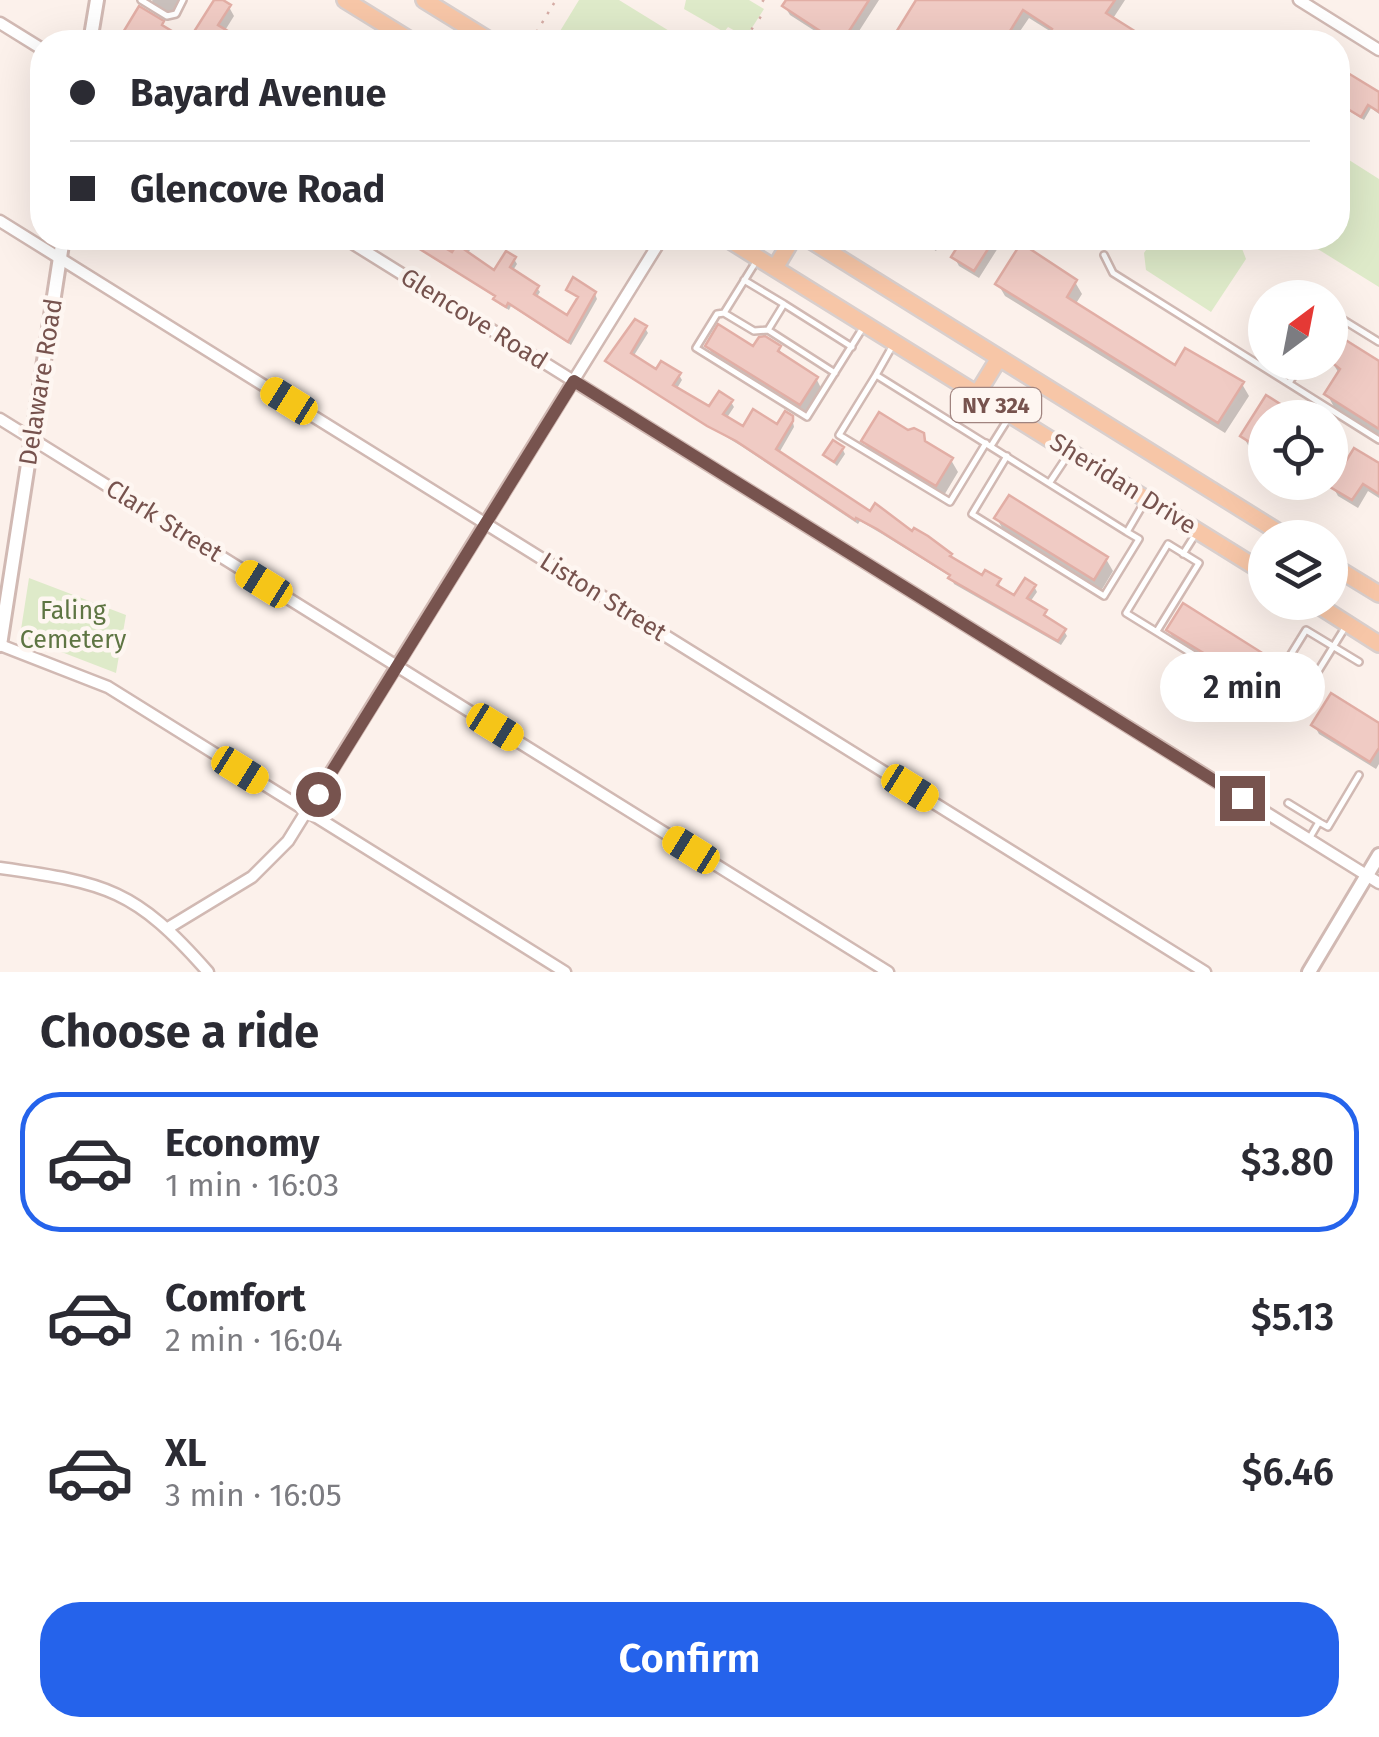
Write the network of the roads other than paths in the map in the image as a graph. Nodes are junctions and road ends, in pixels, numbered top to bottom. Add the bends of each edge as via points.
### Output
1 (97, 0) edge
2 (142, 0) edge
3 (183, 0) edge
4 (345, 0) edge
5 (424, 0) edge
6 (1299, 0) edge
7 (0, 23) edge
8 (92, 30) edge
9 (394, 30) edge
10 (460, 30) edge
11 (1347, 30) edge
12 (1350, 32) edge
13 (30, 42) edge
14 (1379, 50) edge
15 (0, 221) edge
16 (30, 240) edge
17 (46, 250) edge
18 (61, 250) edge
19 (363, 250) edge
20 (655, 250) edge
21 (746, 250) edge
22 (786, 250) edge
23 (826, 250) edge
24 (1104, 254) dead end
25 (758, 257) junction
26 (60, 259) junction
27 (775, 268) junction
28 (744, 280) junction
29 (784, 304) junction
30 (724, 313) junction
31 (1348, 323) edge
32 (865, 324) junction
33 (768, 330) junction
34 (894, 342) junction
35 (1379, 342) edge
36 (852, 346) junction
37 (999, 358) junction
38 (835, 373) junction
39 (876, 375) junction
40 (1291, 380) edge
41 (574, 381) junction
42 (1289, 384) junction
43 (977, 394) junction
44 (1012, 415) junction
45 (0, 418) edge
46 (32, 438) junction
47 (1379, 440) edge
48 (988, 445) junction
49 (1070, 451) junction
50 (1007, 456) junction
51 (1050, 482) junction
52 (1146, 499) junction
53 (1259, 520) edge
54 (485, 523) junction
55 (1198, 531) junction
56 (1127, 532) junction
57 (1184, 554) junction
58 (1248, 562) edge
59 (1348, 575) edge
60 (1379, 594) edge
61 (4, 598) edge
62 (1341, 620) edge
63 (1347, 624) junction
64 (1157, 632) junction
65 (1379, 644) edge
66 (0, 645) edge
67 (1334, 647) junction
68 (1359, 662) dead end
69 (396, 666) junction
70 (1264, 698) junction
71 (1359, 775) dead end
72 (1288, 802) dead end
73 (306, 812) junction
74 (1319, 822) junction
75 (1309, 840) junction
76 (1379, 855) edge
77 (0, 868) edge
78 (1373, 879) edge
79 (168, 928) junction
80 (208, 972) edge
81 (565, 972) edge
82 (888, 972) edge
83 (1205, 972) edge
84 (1309, 972) edge

1 - 8 street
2 - 3 lane via 167,16
4 - 9 main road
5 - 10 main road
6 - 11 street
7 - 13 street
12 - 14 street
15 - 16 street, Liston Street
17 - 26 street, Liston Street
18 - 26 street, Delaware Road
19 - 41 street, Glencove Road
20 - 41 street
21 - 25 main road, Sheridan Drive / NY 324
22 - 27 main road
23 - 37 main road, Sheridan Drive / NY 324
24 - 42 lane via 1113,273
25 - 27 main road, Sheridan Drive / NY 324
25 - 28 lane
26 - 46 street, Delaware Road
26 - 54 street, Liston Street
27 - 32 main road, Sheridan Drive / NY 324
28 - 29 lane
28 - 30 lane
29 - 33 lane
29 - 36 lane
30 - 33 lane via 754,331
30 - 38 lane via 696,348 807,417
31 - 35 lane
32 - 34 main road, Sheridan Drive / NY 324
32 - 36 lane
33 - 38 lane
34 - 39 lane
34 - 43 main road, Sheridan Drive / NY 324
36 - 38 lane
37 - 43 main road
37 - 53 main road, Sheridan Drive / NY 324
39 - 48 lane
39 - 48 lane via 839,435 950,502
40 - 42 lane
41 - 54 street
41 - 75 street, Glencove Road
42 - 47 lane
43 - 44 main road, Sheridan Drive / NY 324
44 - 48 lane
44 - 49 main road, Sheridan Drive / NY 324
45 - 46 street, Clark Street
46 - 61 street, Delaware Road
46 - 69 street, Clark Street
48 - 50 lane
49 - 51 lane
49 - 52 main road, Sheridan Drive / NY 324
50 - 51 lane
50 - 56 lane via 972,514 1104,596 1139,539
51 - 56 lane
52 - 55 main road, Sheridan Drive / NY 324
52 - 56 lane
54 - 69 street
54 - 83 street, Liston Street
55 - 57 lane
55 - 58 main road, Sheridan Drive / NY 324
57 - 64 lane via 1199,563
57 - 64 lane via 1168,544 1126,613
59 - 60 main road
61 - 66 street, Delaware Road
62 - 63 main road
63 - 65 main road
63 - 67 lane
64 - 70 lane
66 - 73 street via 108,687
67 - 68 lane
67 - 70 lane via 1291,714
67 - 70 lane via 1306,630
69 - 73 street
69 - 82 street, Clark Street
71 - 74 lane via 1328,827
72 - 74 lane
73 - 79 street via 252,877
73 - 81 street
74 - 75 lane
75 - 78 street, Glencove Road
76 - 78 street
77 - 79 street via 105,888
78 - 84 street
79 - 80 street

